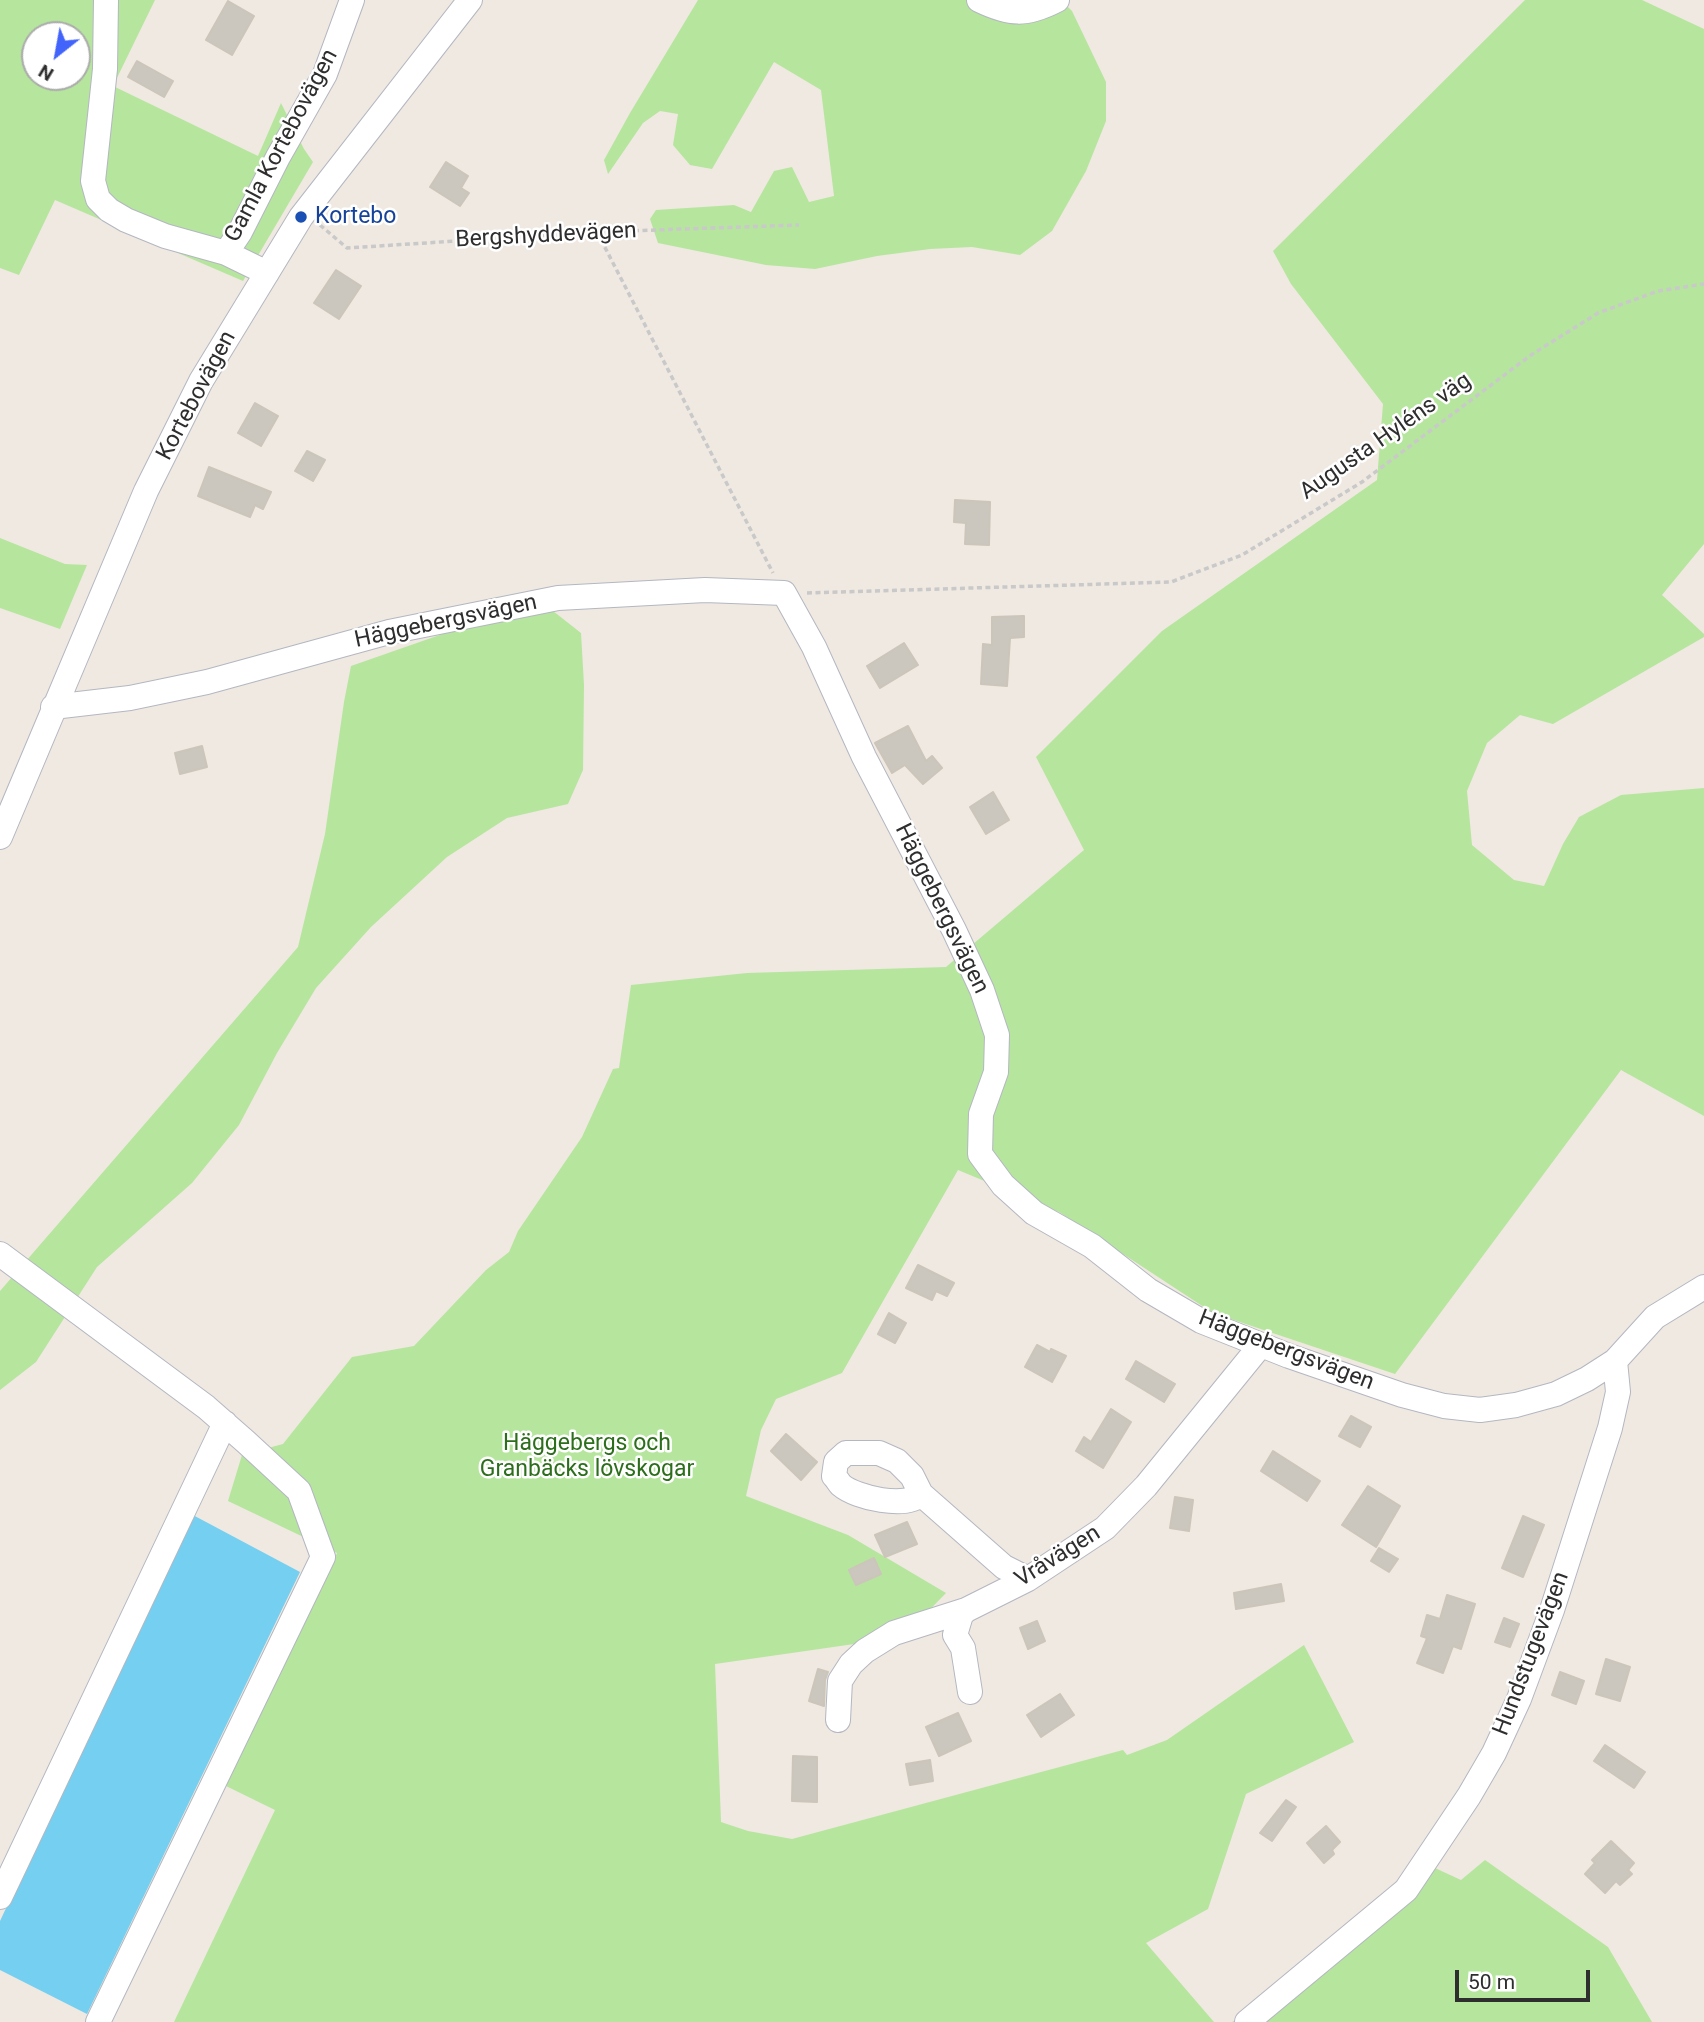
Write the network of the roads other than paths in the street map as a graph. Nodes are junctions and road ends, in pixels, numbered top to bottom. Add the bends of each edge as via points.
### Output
1 (106, 0) edge
2 (352, 0) edge
3 (470, 0) edge
4 (979, 0) edge
5 (1057, 0) edge
6 (226, 253) junction
7 (267, 273) junction
8 (53, 707) junction
9 (0, 837) edge
10 (0, 1254) edge
11 (1704, 1287) edge
12 (1260, 1346) junction
13 (1615, 1361) junction
14 (225, 1423) junction
15 (921, 1494) dead end
16 (1028, 1580) junction
17 (966, 1610) junction
18 (970, 1692) dead end
19 (838, 1720) dead end
20 (0, 1897) edge
21 (98, 2022) edge
22 (1247, 2022) edge

1 - 6 street via 105,69 93,181 98,199 126,220
2 - 6 street, Gamla Kortebovägen via 326,74
3 - 7 street, Kortebovägen via 305,212
4 - 5 street via 1022,13
6 - 7 street
7 - 8 street, Kortebovägen via 201,381 146,491
8 - 9 street, Kortebovägen
8 - 12 street, Häggebergsvägen via 207,682 389,632 558,598 705,590 784,593 982,990 997,1035 996,1072 982,1114 980,1154 1003,1185 1034,1213 1092,1246 1148,1290 1200,1321
10 - 14 street
11 - 13 street, Häggebergsvägen via 1655,1317
12 - 13 street, Häggebergsvägen via 1402,1395 1480,1410 1556,1394
12 - 16 street, Vråvägen via 1117,1517
13 - 22 street, Hundstugevägen via 1618,1392 1610,1428 1552,1610 1494,1753 1406,1890
14 - 20 street
14 - 21 street via 299,1491 323,1557
15 - 16 street via 1004,1567
16 - 17 street, Vråvägen
17 - 18 street via 955,1635
17 - 19 street, Vråvägen via 894,1633 866,1651 840,1681

